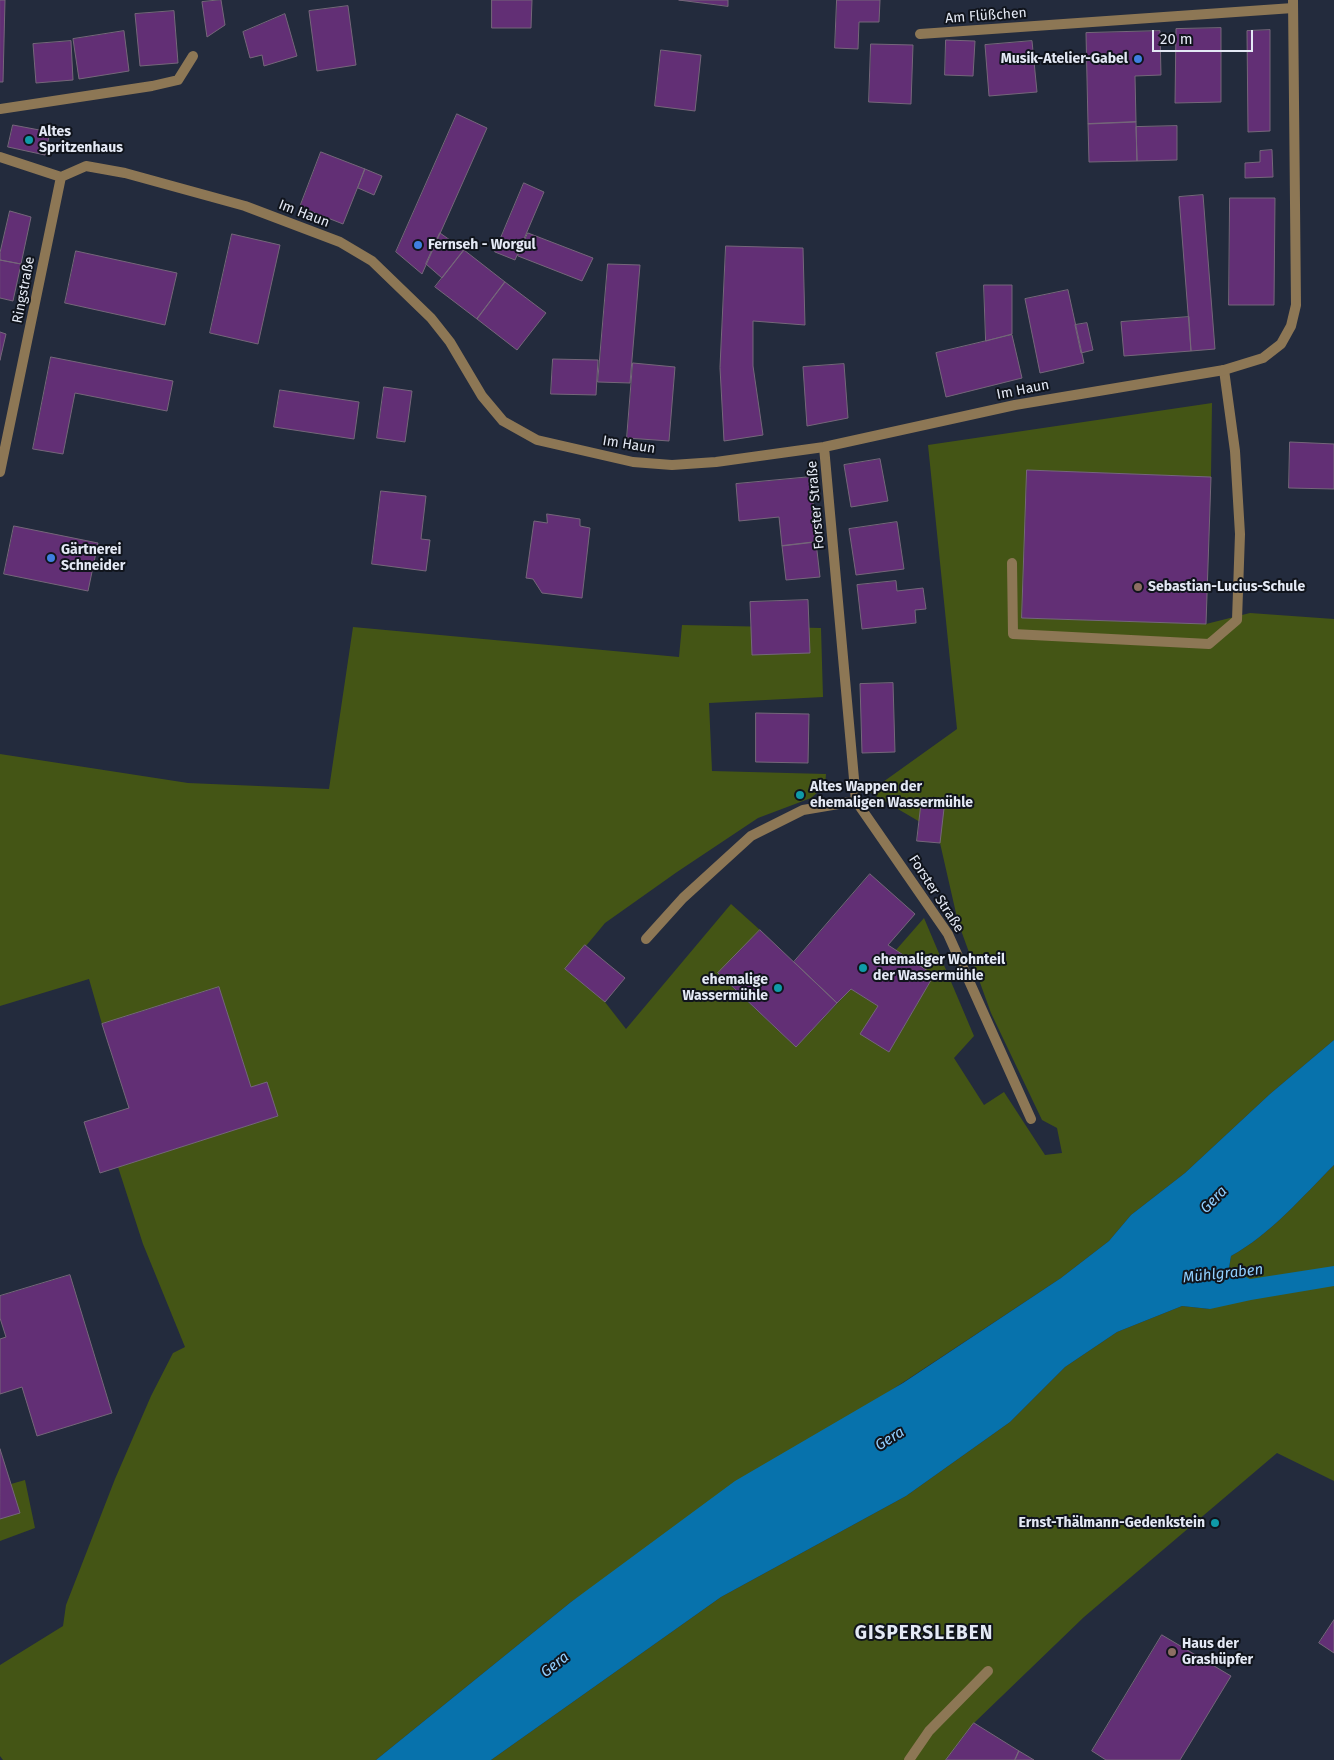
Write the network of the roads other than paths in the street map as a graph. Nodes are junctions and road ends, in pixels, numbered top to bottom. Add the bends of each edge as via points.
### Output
1 (1293, 4) edge
2 (920, 34) dead end
3 (193, 56) dead end
4 (0, 109) edge
5 (0, 157) edge
6 (60, 177) junction
7 (1281, 344) joint
8 (1224, 370) junction
9 (824, 447) junction
10 (0, 472) edge
11 (1012, 563) dead end
12 (856, 801) junction
13 (646, 939) dead end
14 (1031, 1119) dead end
15 (988, 1671) dead end
16 (909, 1760) edge

1 - 2 street, Am Flüßchen
1 - 7 street, Am Flüßchen via 1296,305 1291,326
3 - 4 street via 178,80
5 - 6 street
6 - 9 street, Im Haun via 86,166 125,172 245,206 340,242 372,261 430,318 450,342 482,396 504,420 537,440 632,462 672,465
6 - 10 street, Ringstraße
7 - 8 street, Im Haun via 1262,358
8 - 9 street, Im Haun via 1015,405
8 - 11 street via 1235,451 1240,534 1237,620 1209,644 1013,634
9 - 12 street, Forster Straße
12 - 13 street via 803,810 751,836 684,898
12 - 14 street, Forster Straße via 948,934
15 - 16 street via 929,1731

